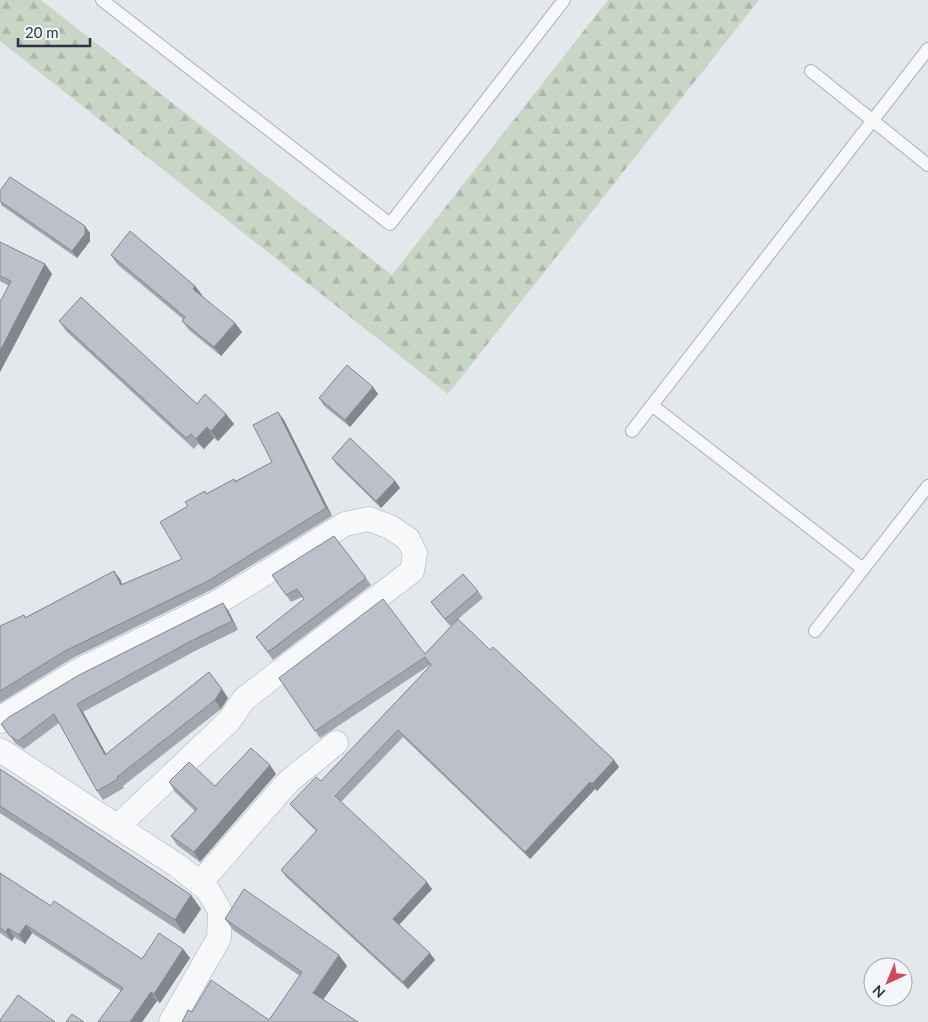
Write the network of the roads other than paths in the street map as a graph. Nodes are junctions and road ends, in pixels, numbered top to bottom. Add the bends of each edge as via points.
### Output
1 (102, 0) edge
2 (564, 0) edge
3 (928, 48) edge
4 (812, 70) dead end
5 (871, 120) junction
6 (928, 165) edge
7 (653, 406) junction
8 (632, 431) dead end
9 (928, 486) edge
10 (863, 569) junction
11 (815, 631) dead end
12 (0, 721) edge
13 (336, 743) dead end
14 (0, 750) edge
15 (118, 826) junction
16 (200, 883) junction
17 (171, 1022) edge

1 - 2 lane via 390,224
3 - 5 lane
4 - 5 lane
5 - 6 lane
5 - 7 lane
7 - 8 lane
7 - 10 lane
9 - 10 lane
10 - 11 lane
12 - 15 street via 78,671 220,601 345,524 369,518 408,539 416,553 412,571 244,699 230,721
13 - 16 street via 288,782
14 - 15 street
15 - 16 street
16 - 17 street via 220,911 219,938

